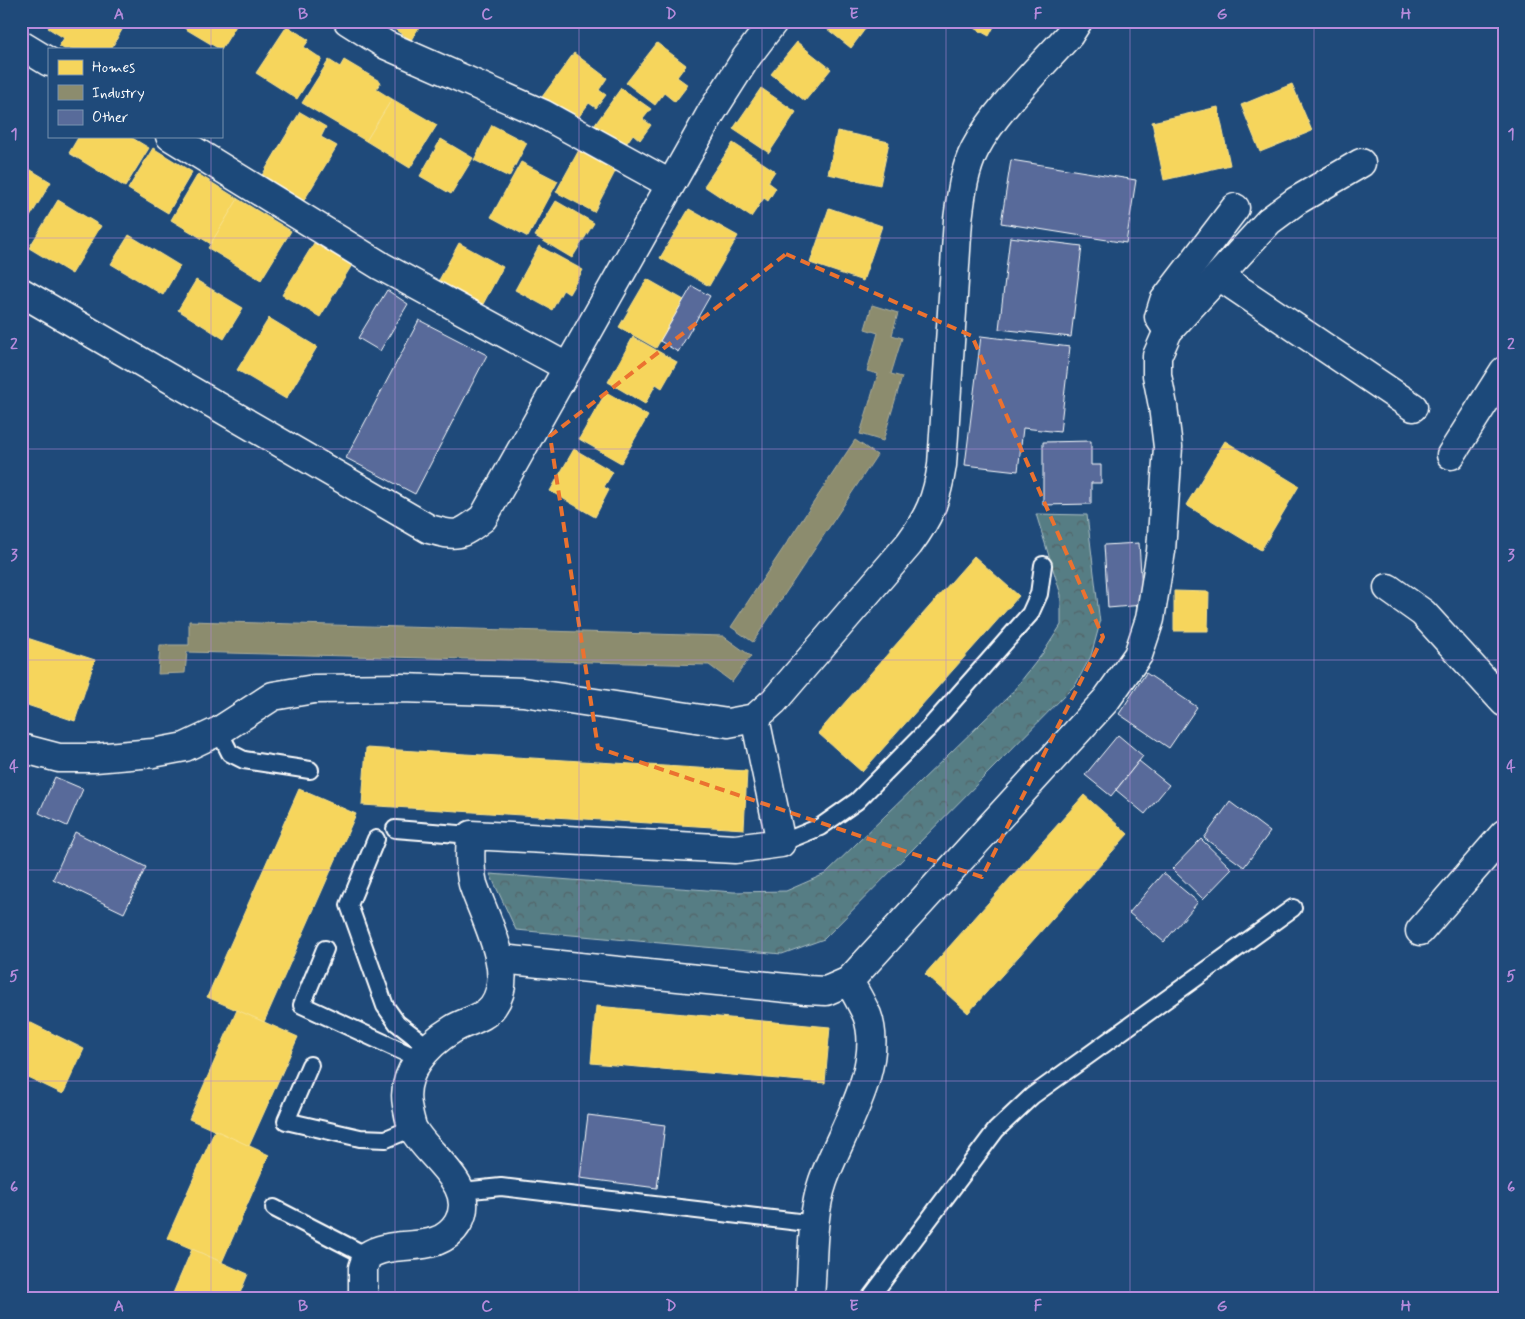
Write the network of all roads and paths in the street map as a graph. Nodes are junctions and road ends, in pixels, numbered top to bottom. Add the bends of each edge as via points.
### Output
1 (348, 21) edge
2 (774, 21) edge
3 (1078, 21) edge
4 (21, 45) edge
5 (48, 61) edge
6 (173, 138) edge
7 (1361, 163) dead end
8 (670, 184) junction
9 (1235, 208) dead end
10 (1219, 276) junction
11 (21, 292) edge
12 (1168, 331) junction
13 (567, 368) junction
14 (1504, 371) edge
15 (1412, 407) dead end
16 (1451, 455) dead end
17 (1043, 565) dead end
18 (1388, 588) dead end
19 (1504, 702) edge
20 (755, 718) junction
21 (219, 731) junction
22 (21, 748) edge
23 (310, 770) dead end
24 (395, 830) dead end
25 (1504, 834) edge
26 (471, 835) junction
27 (376, 839) dead end
28 (781, 843) junction
29 (1293, 908) dead end
30 (1420, 932) dead end
31 (326, 949) dead end
32 (501, 959) junction
33 (849, 982) junction
34 (423, 1053) junction
35 (310, 1065) dead end
36 (413, 1128) junction
37 (462, 1192) junction
38 (274, 1208) dead end
39 (816, 1224) junction
40 (366, 1256) junction
41 (363, 1298) edge
42 (810, 1298) edge
43 (870, 1298) edge

1 - 8 street via 386,46 543,114
2 - 8 street via 746,58
3 - 20 street via 992,122 974,150 963,183 942,465 938,492 928,517 909,544 806,664
4 - 5 street
6 - 13 street via 381,266
7 - 10 street via 1268,221
8 - 13 street
9 - 12 street via 1164,301 1159,317
10 - 12 street
10 - 15 street
11 - 13 street via 429,529 452,536 465,532 483,518
12 - 33 street via 1157,356 1168,447 1161,551 1150,619 1138,655 1106,700
14 - 16 street
17 - 28 lane via 1039,594 1030,614 928,728 857,801 820,827
18 - 19 street via 1423,613
20 - 21 street via 728,723 523,692 314,689 273,696
20 - 28 street
21 - 22 street via 186,747 114,756 59,758
21 - 23 lane via 230,753 244,760
24 - 26 lane
25 - 30 street
26 - 28 street via 735,849
26 - 32 street via 473,882
27 - 34 lane via 349,905 385,1006
29 - 43 lane via 1032,1096 996,1130
31 - 34 lane via 302,1005
32 - 33 street via 806,990 826,991
32 - 34 street via 501,981 492,1006 476,1019 454,1028
33 - 39 street via 867,1016 870,1041 868,1072 823,1182
34 - 36 street via 409,1080 406,1103
35 - 36 lane via 286,1121 360,1138 386,1139
36 - 37 street
37 - 39 lane via 501,1187
37 - 40 street via 459,1221 449,1235 427,1245 377,1249
38 - 40 lane
39 - 42 street
40 - 41 street

